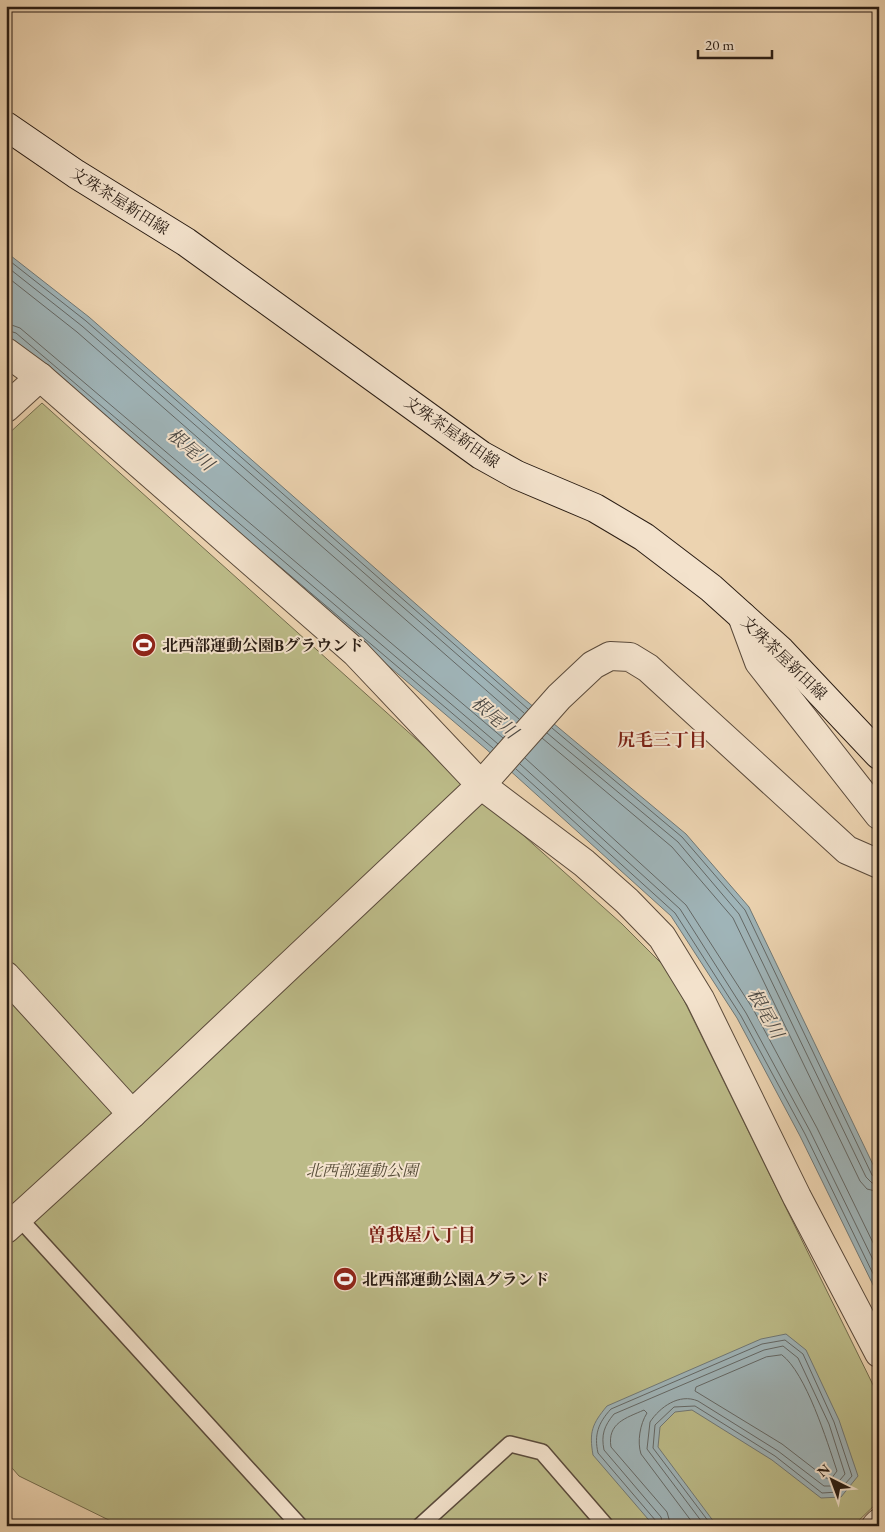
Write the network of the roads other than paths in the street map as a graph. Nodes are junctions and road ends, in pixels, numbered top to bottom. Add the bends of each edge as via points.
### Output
1 (6, 126) edge
2 (6, 352) edge
3 (40, 377) junction
4 (6, 408) edge
5 (742, 616) junction
6 (879, 755) edge
7 (482, 785) junction
8 (879, 815) edge
9 (879, 864) edge
10 (6, 976) edge
11 (132, 1114) junction
12 (13, 1223) edge
13 (879, 1353) edge
14 (300, 1526) edge
15 (420, 1526) edge
16 (606, 1526) edge

1 - 5 street, 文殊茶屋新田線 via 186,242 481,455 517,476 595,508 644,537
2 - 3 street
3 - 4 street
3 - 7 street via 356,654
5 - 6 street, 文殊茶屋新田線 via 781,651
5 - 8 street via 759,662
7 - 9 street via 559,697 593,665 610,656 630,657 648,668 847,850
7 - 11 street
7 - 13 street via 584,862 662,937 700,999 797,1197
10 - 11 street
11 - 12 street
12 - 14 lane
15 - 16 lane via 510,1444 542,1452

